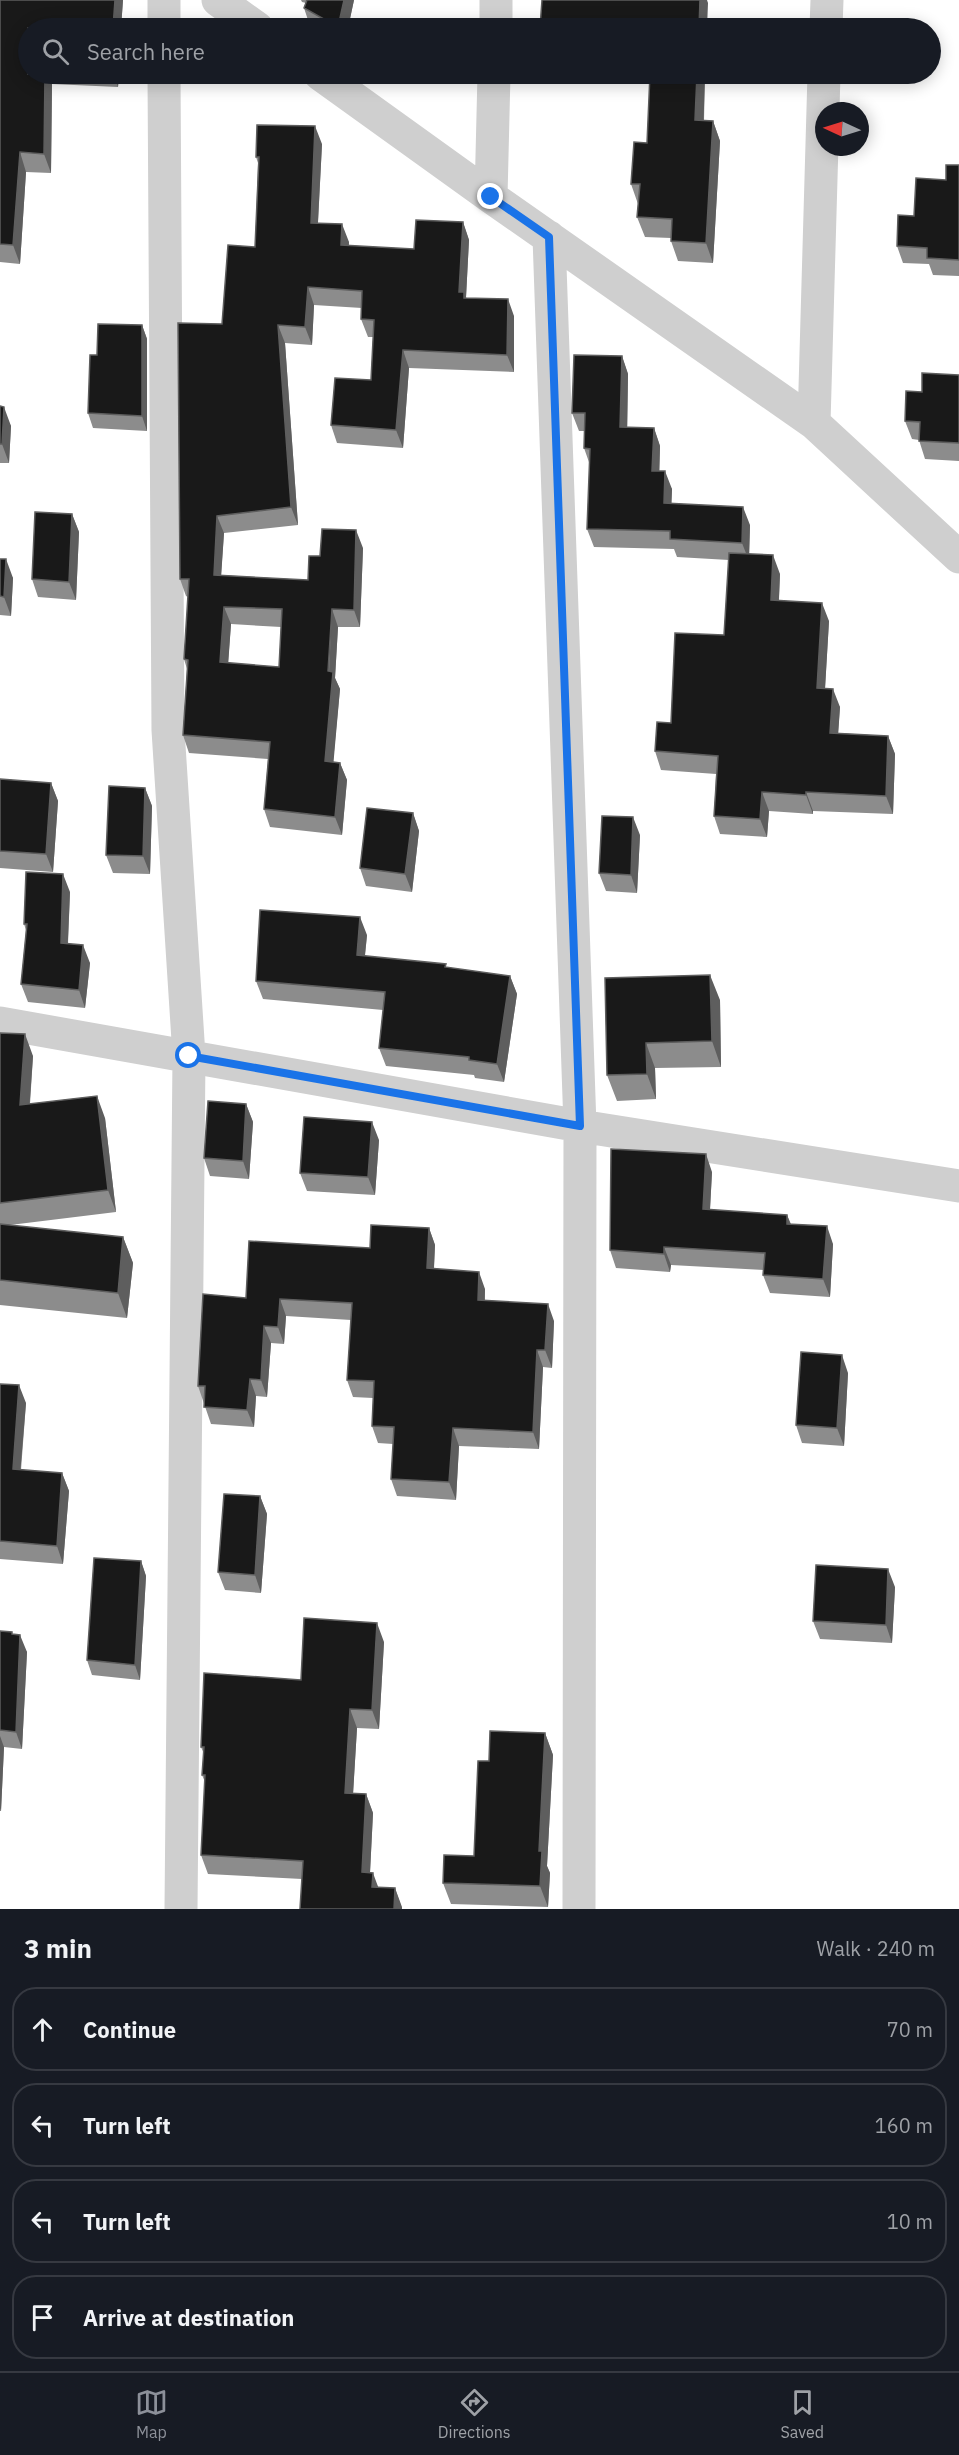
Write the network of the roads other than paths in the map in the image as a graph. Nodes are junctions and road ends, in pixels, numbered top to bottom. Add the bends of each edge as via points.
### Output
1 (164, 0) edge
2 (218, 0) edge
3 (496, 0) edge
4 (827, 0) edge
5 (164, 18) edge
6 (243, 18) edge
7 (496, 18) edge
8 (826, 18) edge
9 (164, 84) edge
10 (334, 84) edge
11 (494, 84) edge
12 (824, 84) edge
13 (491, 197) junction
14 (549, 237) junction
15 (814, 423) junction
16 (959, 557) edge
17 (0, 1023) edge
18 (189, 1056) junction
19 (580, 1126) junction
20 (959, 1186) edge
21 (181, 1909) edge
22 (579, 1909) edge

1 - 5 street
2 - 6 street
3 - 7 street
4 - 8 street
9 - 18 street via 168,730
10 - 13 street
11 - 13 street
12 - 15 street
13 - 14 street
14 - 15 street
14 - 19 street
15 - 16 street
17 - 18 street
18 - 19 street
18 - 21 street
19 - 20 street
19 - 22 street

